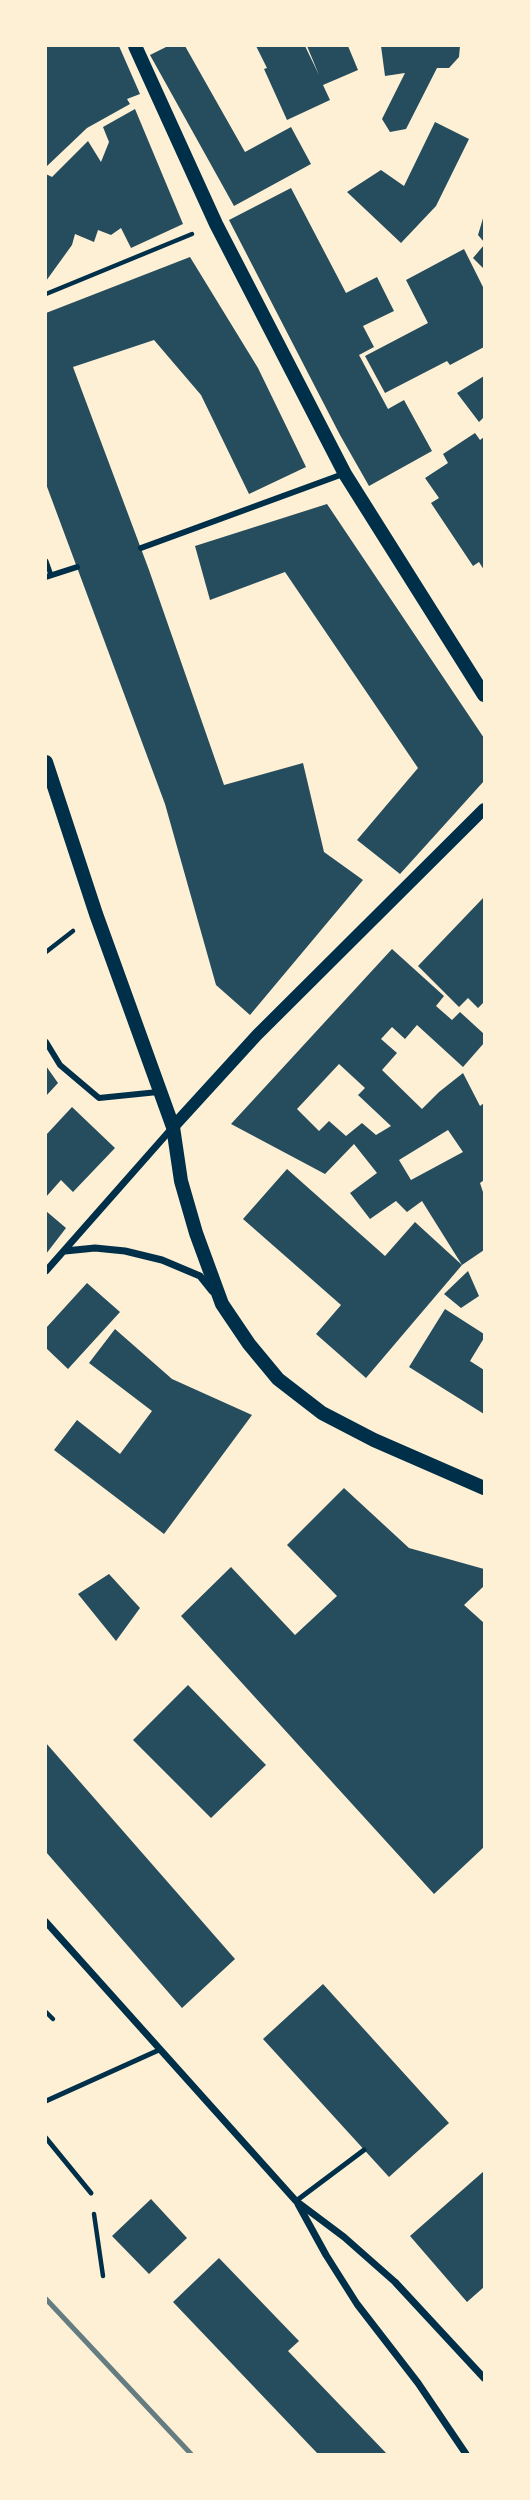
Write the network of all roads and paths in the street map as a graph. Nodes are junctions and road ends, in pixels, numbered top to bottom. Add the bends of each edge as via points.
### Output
1 (135, 46) edge
2 (216, 224) junction
3 (46, 294) edge
4 (345, 474) junction
5 (141, 548) dead end
6 (46, 561) edge
7 (77, 567) dead end
8 (48, 576) edge
9 (485, 695) edge
10 (46, 762) edge
11 (485, 808) edge
12 (46, 1042) edge
13 (160, 1092) junction
14 (173, 1127) junction
15 (64, 1251) junction
16 (46, 1271) edge
17 (222, 1304) junction
18 (485, 1488) edge
19 (46, 1922) edge
20 (46, 2012) edge
21 (53, 2019) dead end
22 (159, 2050) junction
23 (46, 2101) edge
24 (46, 2138) edge
25 (364, 2150) dead end
26 (91, 2193) joint
27 (296, 2201) junction
28 (103, 2276) dead end
29 (485, 2378) edge
30 (466, 2455) edge

1 - 2 main road
2 - 3 path
2 - 4 main road
4 - 5 street
4 - 9 main road
6 - 8 lane
7 - 8 street
10 - 13 main road
11 - 14 street via 257,1035
12 - 13 street via 60,1065 99,1098
13 - 14 main road
14 - 15 street
14 - 17 main road via 181,1181
15 - 16 street
15 - 17 street via 105,1249 162,1260 200,1276
17 - 18 main road via 278,1379 322,1413
19 - 22 street
20 - 21 path
22 - 23 lane
22 - 27 street
24 - 26 lane
25 - 27 lane
26 - 28 path
27 - 29 street via 395,2282
27 - 30 street via 356,2304 418,2383

